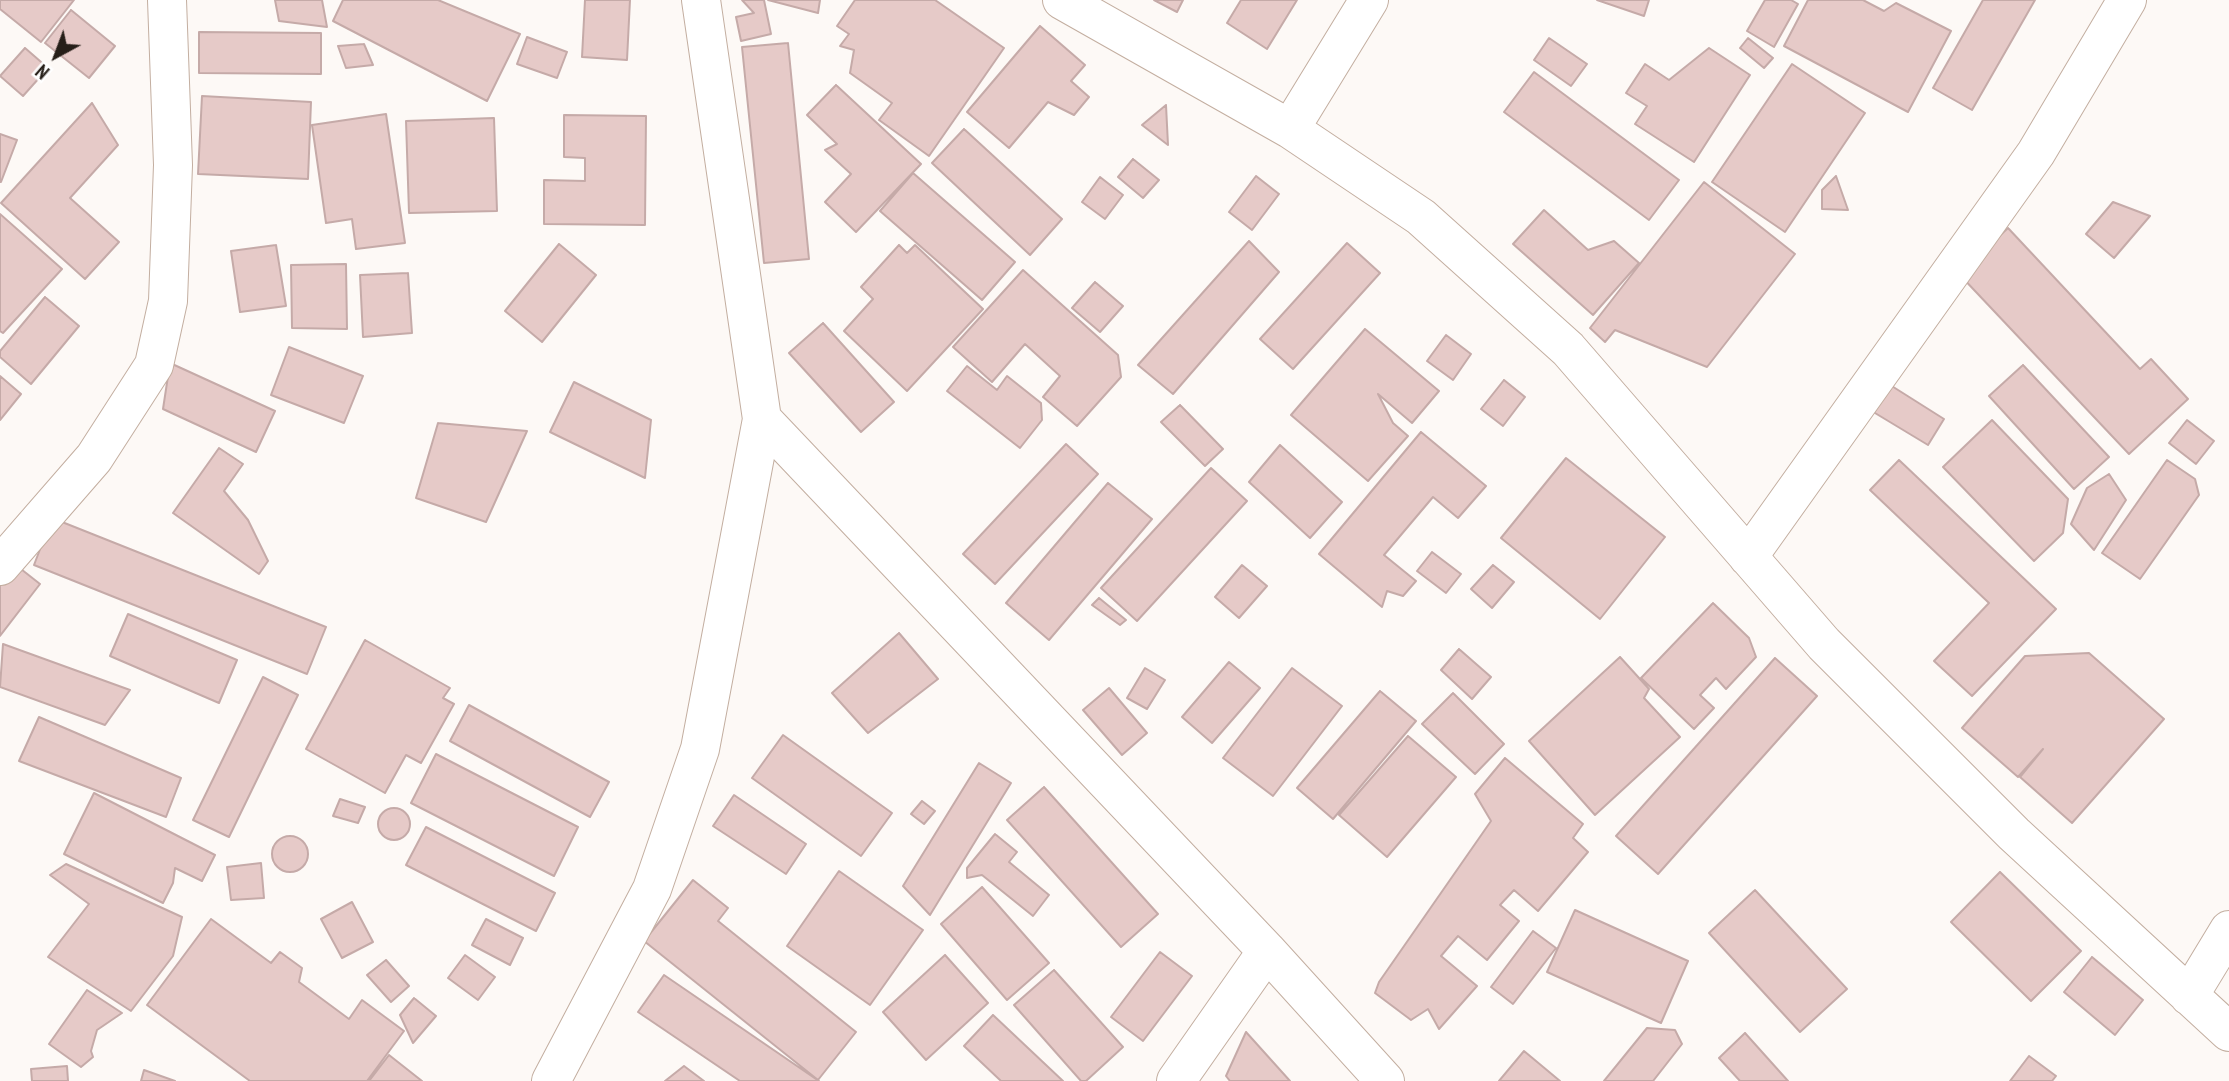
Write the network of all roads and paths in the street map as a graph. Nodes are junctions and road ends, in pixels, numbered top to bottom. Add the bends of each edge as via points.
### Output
1 (167, 0) edge
2 (701, 0) edge
3 (1062, 0) edge
4 (1369, 0) edge
5 (2127, 0) edge
6 (1290, 129) junction
7 (762, 419) junction
8 (1748, 557) junction
9 (0, 566) edge
10 (2229, 930) edge
11 (1267, 951) junction
12 (2189, 996) junction
13 (2229, 1032) edge
14 (551, 1081) edge
15 (1176, 1081) edge
16 (1385, 1081) edge

1 - 9 street via 173,165 168,301 154,365 94,458
2 - 7 street
3 - 6 street
4 - 6 street
5 - 8 street via 2036,153
6 - 8 street via 1421,217 1568,349
7 - 11 street
7 - 14 street via 700,749 652,889
8 - 12 street via 1824,644 2014,834
10 - 12 street
11 - 15 street
11 - 16 street
12 - 13 street

